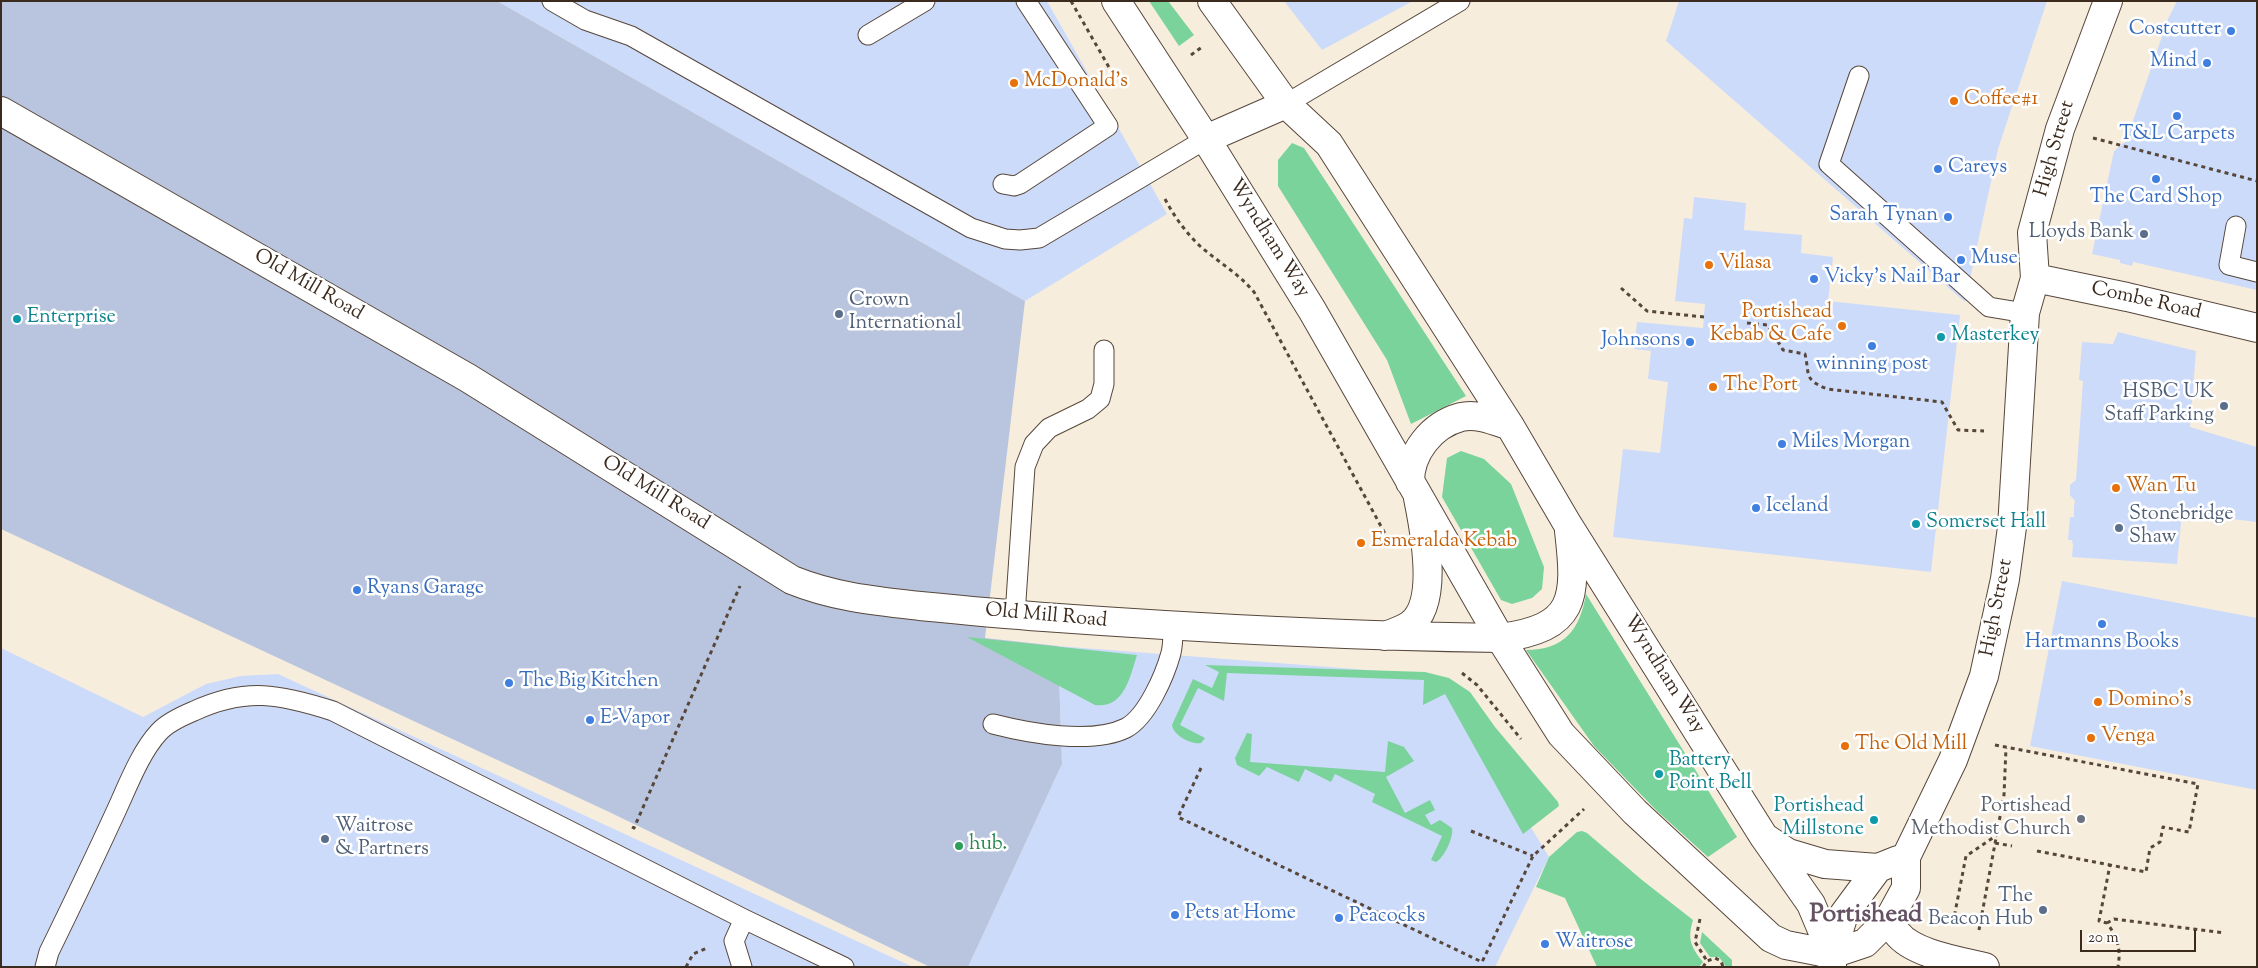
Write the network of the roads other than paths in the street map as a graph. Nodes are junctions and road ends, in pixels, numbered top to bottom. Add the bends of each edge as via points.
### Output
1 (552, 1) edge
2 (925, 1) edge
3 (1026, 1) edge
4 (1116, 1) edge
5 (1212, 1) edge
6 (1460, 1) edge
7 (2108, 1) edge
8 (868, 36) dead end
9 (1859, 76) dead end
10 (1286, 104) junction
11 (1, 111) edge
12 (1206, 140) junction
13 (1003, 184) dead end
14 (2236, 226) dead end
15 (2257, 272) edge
16 (2035, 278) junction
17 (2025, 313) junction
18 (2257, 328) edge
19 (1104, 350) dead end
20 (1510, 426) junction
21 (1414, 488) junction
22 (1568, 525) junction
23 (1015, 615) junction
24 (1173, 627) junction
25 (1384, 637) junction
26 (1500, 638) junction
27 (993, 724) dead end
28 (1764, 837) junction
29 (1906, 857) junction
30 (1878, 868) junction
31 (744, 919) junction
32 (1889, 919) junction
33 (1826, 963) edge
34 (1968, 963) edge
35 (45, 967) edge
36 (742, 967) edge
37 (844, 967) edge

1 - 12 lane via 585,20 631,36 971,228 1005,239 1044,236
2 - 8 lane
3 - 13 lane via 1108,126 1020,184
4 - 12 main road, Wyndham Way
5 - 10 main road, Wyndham Way
6 - 10 lane
7 - 16 main road, High Street via 2060,129 2032,233
9 - 17 lane via 1829,164 1989,307
10 - 12 main road
10 - 20 main road, Wyndham Way via 1330,144
11 - 23 main road, Old Mill Road via 468,378 792,580 852,599
12 - 21 main road, Wyndham Way via 1312,310
14 - 15 lane via 2228,265
16 - 17 main road, High Street
16 - 18 main road, Combe Road
17 - 29 main road, High Street via 2008,557 1984,676 1956,753
19 - 23 lane via 1104,384 1100,399 1088,409 1049,428 1034,444 1025,467
20 - 21 main road via 1479,417 1461,417 1446,424 1430,435 1412,460
20 - 22 main road, Wyndham Way
21 - 25 main road, Old Mill Road via 1426,547 1424,599 1419,614 1410,624
21 - 26 main road, Wyndham Way
22 - 26 main road, Wyndham Way via 1574,571 1569,603 1562,615 1550,625
22 - 28 main road, Wyndham Way
23 - 24 main road, Old Mill Road
24 - 25 main road, Old Mill Road
24 - 27 lane via 1172,652 1160,682 1145,709 1126,728 1098,735 1056,735
25 - 26 main road, Old Mill Road
26 - 33 main road, Wyndham Way via 1561,734 1635,812 1771,938
28 - 30 main road via 1788,853 1825,864
28 - 33 main road, Wyndham Way via 1811,904
29 - 30 main road
29 - 32 main road, High Street via 1906,888
30 - 33 main road via 1844,914
31 - 35 lane via 332,711 296,699 266,694 238,695 180,717 159,732 132,776
31 - 36 lane via 734,941
31 - 37 lane
32 - 33 main road, High Street via 1865,944
32 - 34 main road via 1897,934 1911,944

